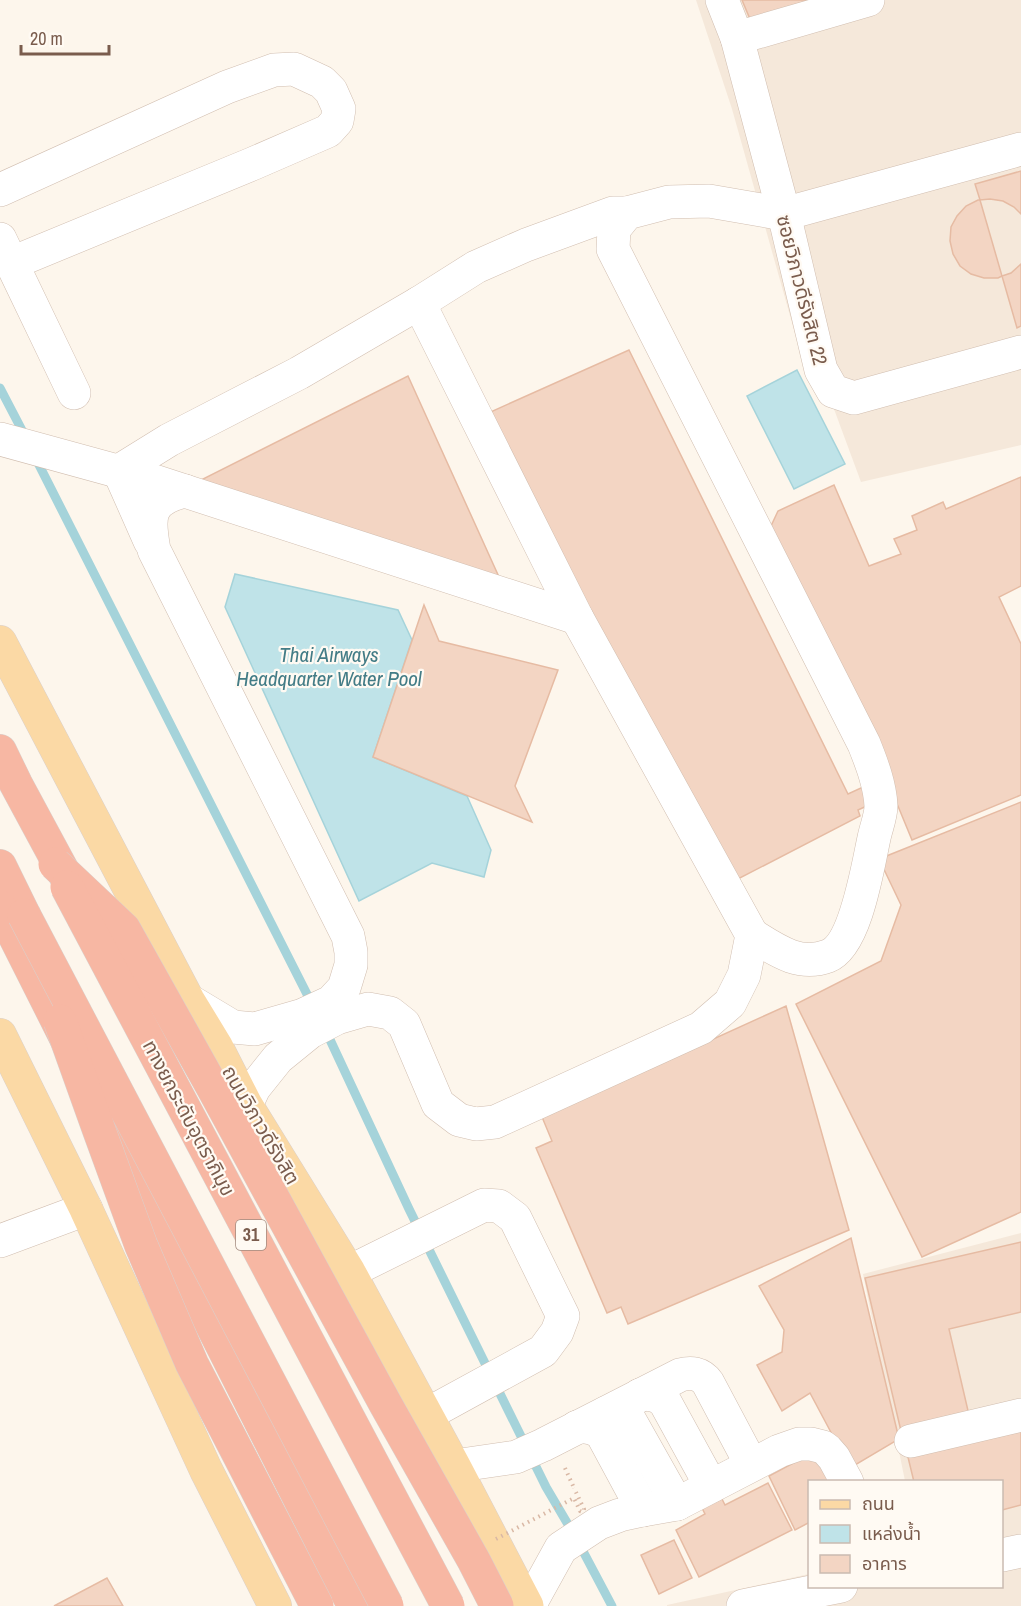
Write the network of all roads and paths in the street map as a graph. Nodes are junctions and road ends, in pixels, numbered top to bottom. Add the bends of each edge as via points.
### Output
1 (722, 0) edge
2 (868, 0) edge
3 (737, 38) junction
4 (1021, 149) edge
5 (0, 190) edge
6 (627, 213) junction
7 (784, 213) junction
8 (6, 251) edge
9 (419, 303) junction
10 (1021, 352) edge
11 (74, 393) dead end
12 (7, 441) edge
13 (119, 471) junction
14 (185, 491) junction
15 (154, 550) junction
16 (577, 618) junction
17 (0, 642) edge
18 (0, 751) edge
19 (0, 757) edge
20 (55, 864) junction
21 (0, 866) edge
22 (12, 911) edge
23 (752, 935) junction
24 (188, 1000) junction
25 (320, 1017) junction
26 (0, 1035) edge
27 (246, 1105) junction
28 (86, 1209) junction
29 (0, 1241) edge
30 (349, 1272) junction
31 (640, 1395) junction
32 (606, 1413) junction
33 (426, 1415) junction
34 (1021, 1415) edge
35 (577, 1427) junction
36 (912, 1441) dead end
37 (751, 1464) junction
38 (454, 1466) junction
39 (846, 1480) edge
40 (711, 1486) junction
41 (677, 1504) junction
42 (643, 1510) junction
43 (1021, 1551) edge
44 (1003, 1555) edge
45 (836, 1588) edge
46 (275, 1606) edge
47 (317, 1606) edge
48 (354, 1606) edge
49 (387, 1606) edge
50 (448, 1606) edge
51 (460, 1606) edge
52 (496, 1606) edge
53 (528, 1606) edge
54 (743, 1606) edge

1 - 3 street, ซอยวิภาวดีรังสิต 22
2 - 3 street
3 - 7 street, ซอยวิภาวดีรังสิต 22
4 - 7 street
5 - 8 street via 227,87 274,70 294,69 322,82 339,109 337,121 328,131 252,164
6 - 7 street via 690,200
6 - 9 street via 613,213 526,245 476,267
6 - 23 street via 614,228 613,249 859,734 874,769 881,808 862,892 846,939 831,955 807,960 780,953
7 - 10 street, ซอยวิภาวดีรังสิต 22 via 820,370 833,392 854,398
8 - 11 street
9 - 13 street
9 - 16 street
12 - 13 street
13 - 14 street
13 - 15 street
14 - 15 street via 155,507 150,528
14 - 16 street
15 - 25 street via 348,936 351,965 344,988
16 - 23 street
17 - 24 main road, ถนนวิภาวดีรังสิต
18 - 51 highway, 31
19 - 20 highway, ทางยกระดับอุตราภิมุข / 31
20 - 50 highway, ทางยกระดับอุตราภิมุข / 31, bridge
20 - 52 highway, bridge via 124,929
21 - 22 highway
22 - 47 highway, bridge via 141,1245 192,1364
22 - 48 highway
22 - 49 highway, bridge
23 - 25 street via 744,975 730,1003 701,1028 495,1122 476,1124 459,1120 438,1104 404,1024 390,1013 368,1009
24 - 25 street via 233,1027 255,1029
24 - 27 main road, ถนนวิภาวดีรังสิต
25 - 27 street via 278,1058
26 - 28 main road
27 - 30 main road, ถนนวิภาวดีรังสิต
28 - 29 street
28 - 46 main road via 206,1470
30 - 33 main road, ถนนวิภาวดีรังสิต
30 - 33 street via 484,1205 499,1206 515,1218 562,1316 557,1332 543,1351
31 - 32 street
31 - 37 street via 680,1375 693,1373 703,1377
31 - 40 street via 660,1397 665,1402
32 - 35 street
32 - 41 street via 618,1412 628,1417
33 - 38 main road, ถนนวิภาวดีรังสิต
34 - 36 street
35 - 38 street via 530,1451
35 - 42 street via 594,1428 602,1434
37 - 39 street via 786,1448 812,1444 831,1453
37 - 40 street
38 - 53 main road, ถนนวิภาวดีรังสิต
40 - 41 street
41 - 42 street
42 - 53 street via 599,1523 561,1548
43 - 44 street
45 - 54 street

